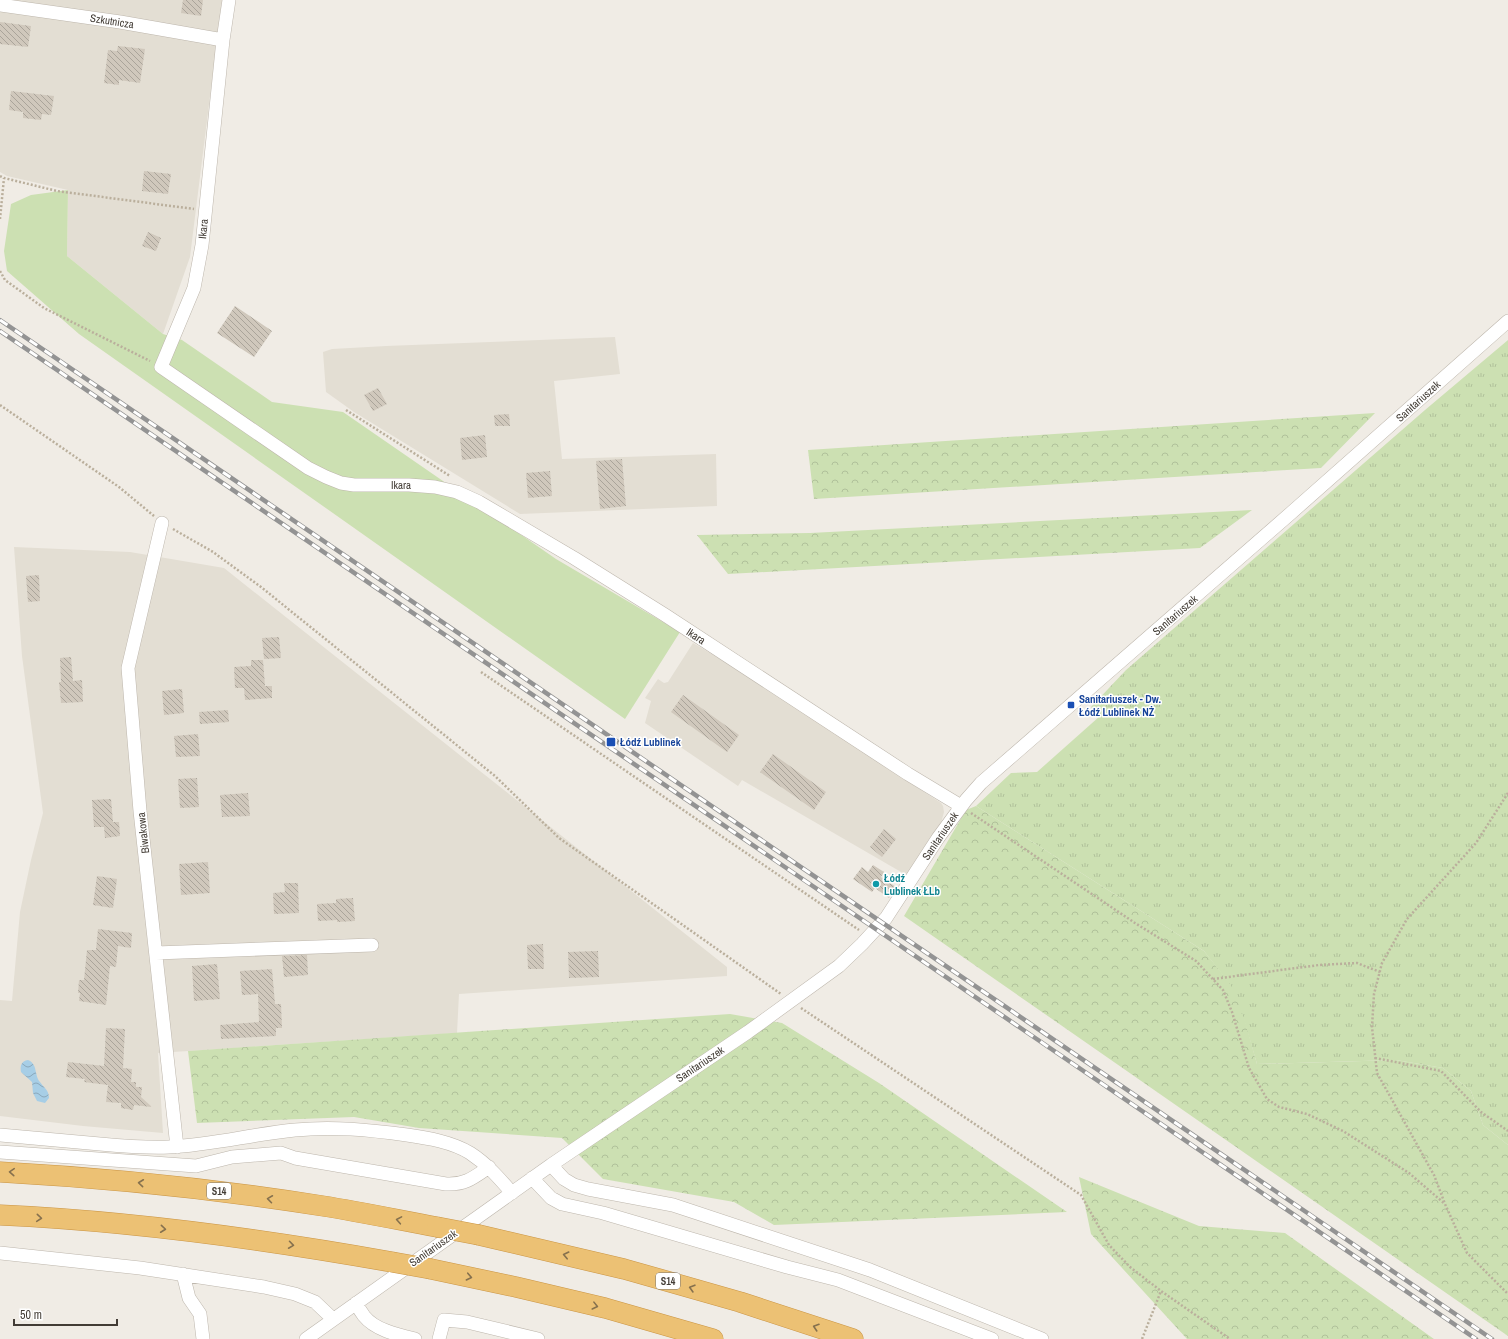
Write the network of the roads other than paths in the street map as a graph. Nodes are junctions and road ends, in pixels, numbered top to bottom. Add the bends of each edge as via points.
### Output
1 (229, 0) edge
2 (0, 5) edge
3 (223, 40) junction
4 (1508, 321) edge
5 (162, 523) road end
6 (961, 806) junction
7 (372, 945) dead end
8 (156, 953) junction
9 (0, 1135) edge
10 (177, 1147) junction
11 (0, 1152) edge
12 (551, 1165) junction
13 (489, 1167) junction
14 (0, 1172) edge
15 (532, 1178) junction
16 (512, 1193) junction
17 (0, 1215) edge
18 (0, 1253) edge
19 (183, 1274) junction
20 (356, 1303) junction
21 (333, 1319) junction
22 (203, 1339) edge
23 (306, 1339) edge
24 (415, 1339) edge
25 (439, 1339) edge
26 (538, 1339) edge
27 (714, 1339) edge
28 (853, 1339) edge
29 (992, 1339) edge
30 (1042, 1339) edge

1 - 3 street, Ikara
2 - 3 street, Szkutnicza
3 - 6 street, Ikara via 202,245 194,288 161,367 308,468 326,477 354,485 416,485 441,488 479,502 574,558
4 - 6 street, Sanitariuszek via 985,780
5 - 8 street, Biwakowa via 128,668 140,811
6 - 12 street, Sanitariuszek via 894,907 848,958 748,1032
7 - 8 street
8 - 10 street, Biwakowa
9 - 10 street
10 - 13 street via 297,1130 358,1130 444,1143 461,1148
11 - 13 street via 196,1166 232,1157 281,1154 446,1184 458,1184 469,1180
12 - 15 street, Sanitariuszek
12 - 30 street via 564,1179 588,1190 680,1207 870,1270
13 - 16 street
28 -> 14 highway, S14, bridge via 740,1302 624,1269 479,1235 323,1206 221,1192 93,1178
15 - 16 street, Sanitariuszek
15 - 29 street via 551,1198 562,1204 603,1213 787,1268 838,1280
16 - 20 street, Sanitariuszek
17 -> 27 highway, bridge via 124,1225 314,1248 516,1287 605,1308
18 - 19 street
19 - 21 street via 296,1294 315,1302
19 - 22 street via 189,1298 200,1314
20 - 21 street, Sanitariuszek
20 - 24 street via 364,1316 375,1325
21 - 23 street, Sanitariuszek
25 - 26 street via 444,1320 467,1322

